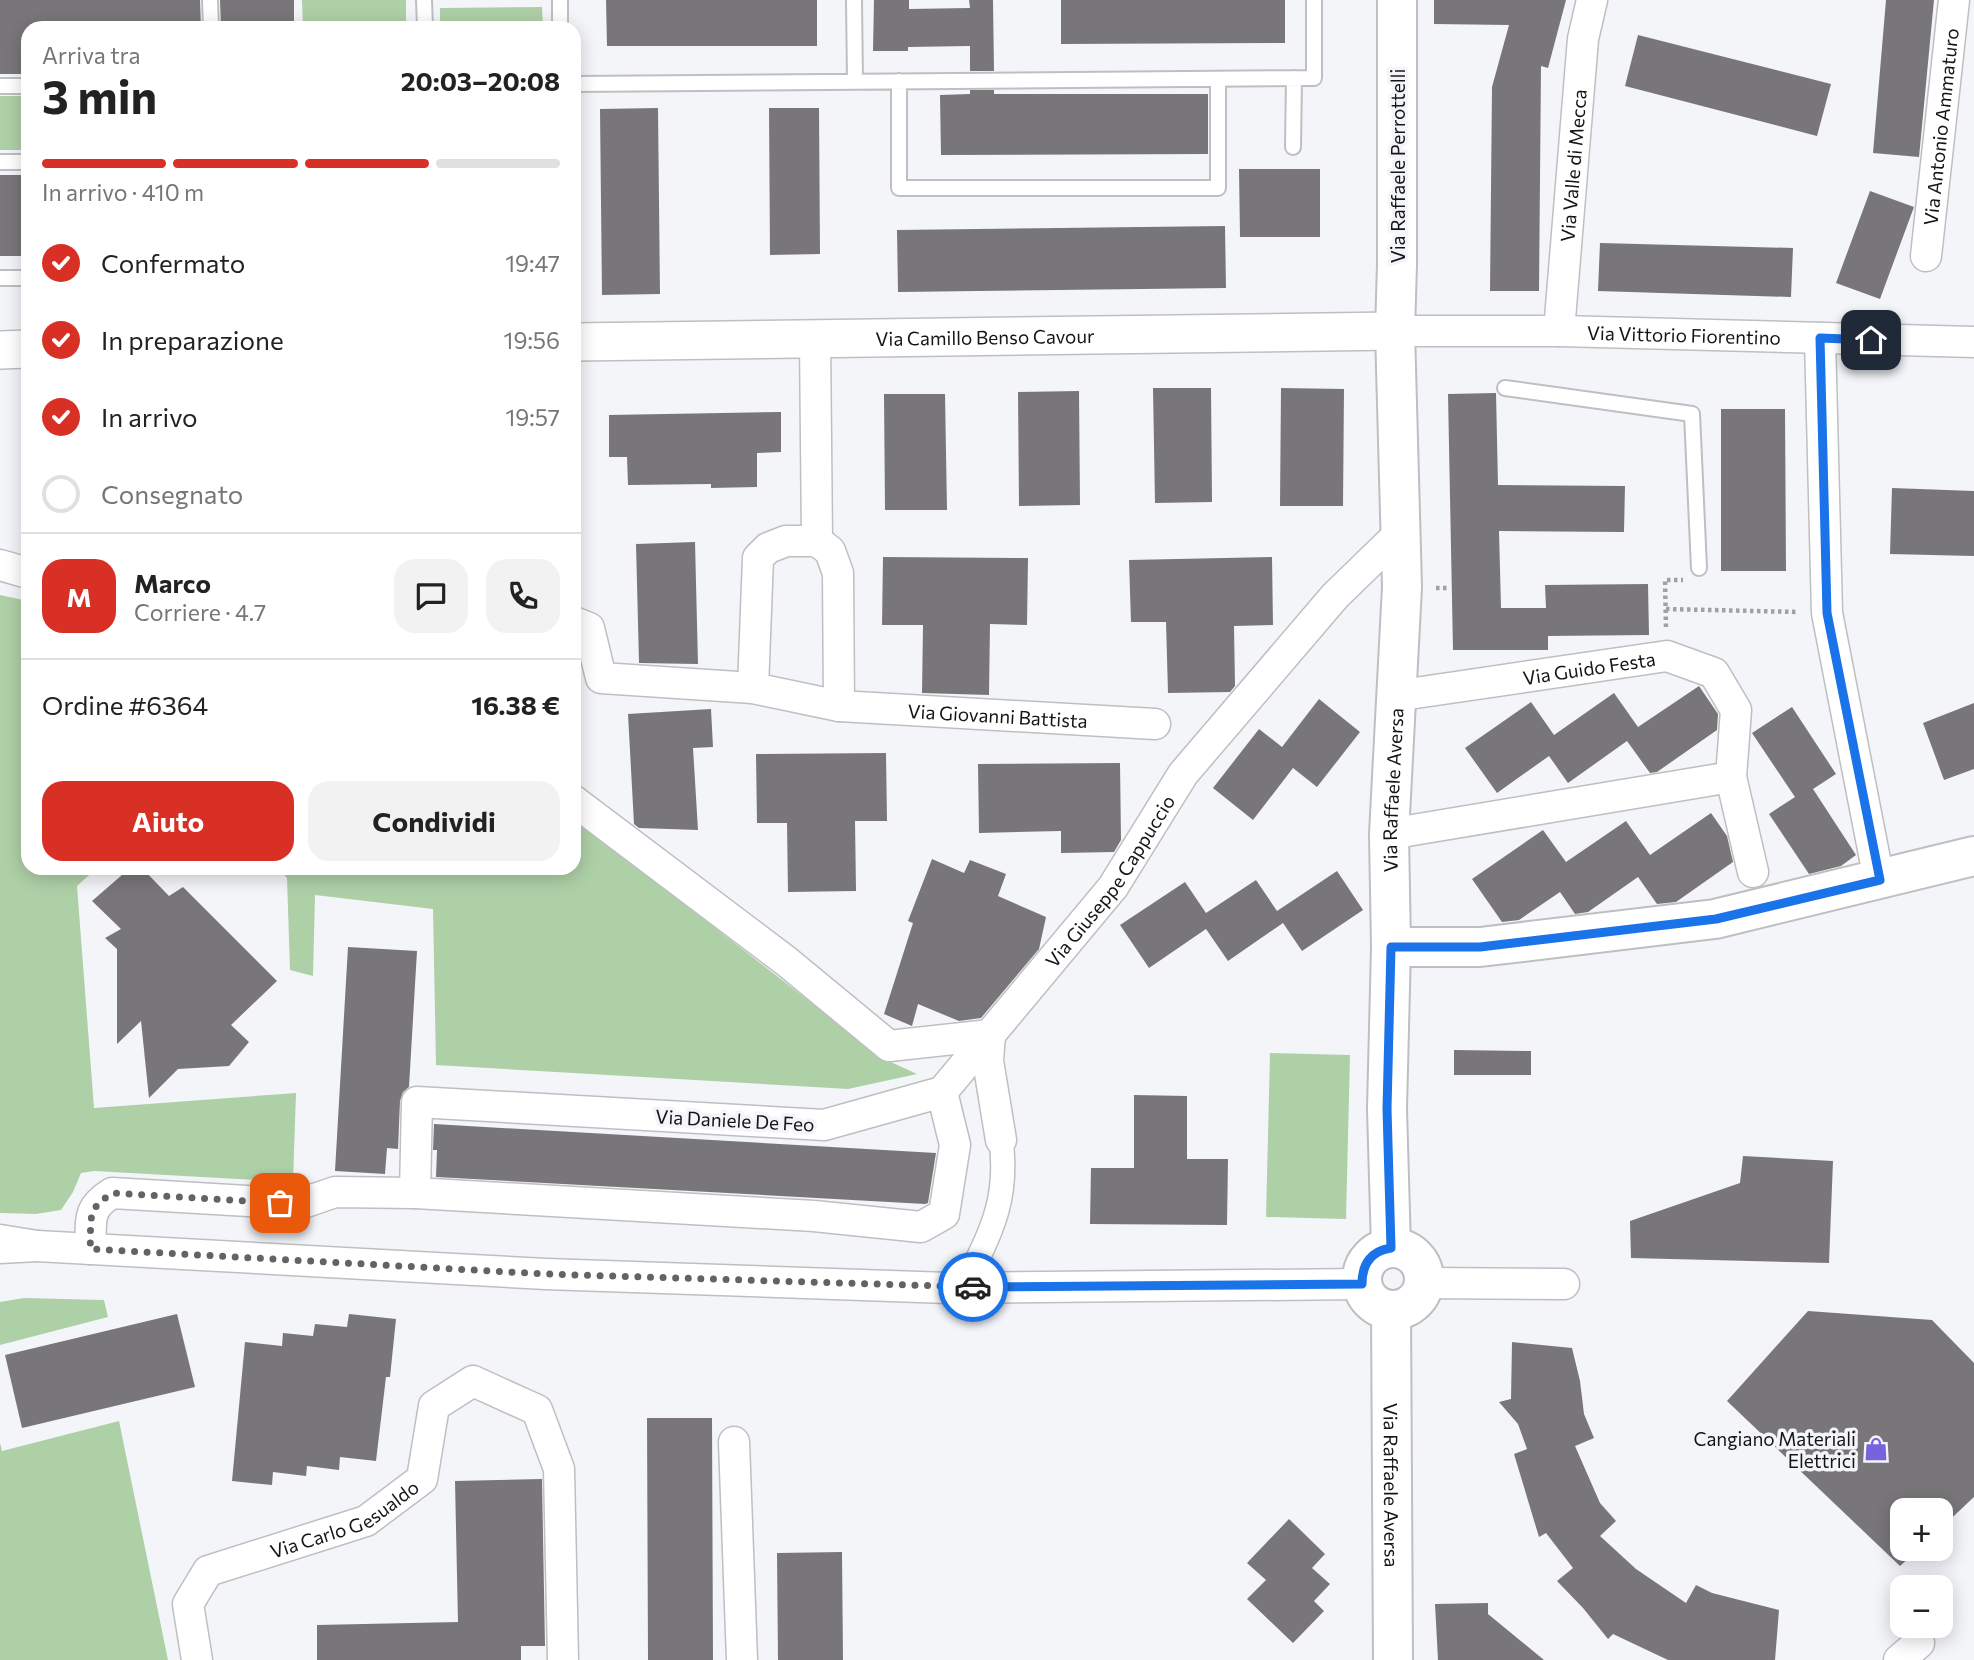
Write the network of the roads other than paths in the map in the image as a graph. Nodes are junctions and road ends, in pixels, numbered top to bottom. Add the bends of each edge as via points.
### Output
1 (210, 0) edge
2 (424, 0) edge
3 (560, 0) edge
4 (854, 0) edge
5 (1314, 0) edge
6 (1397, 0) edge
7 (1592, 0) edge
8 (1954, 0) edge
9 (211, 21) edge
10 (425, 21) edge
11 (560, 21) edge
12 (1294, 78) junction
13 (1218, 79) junction
14 (855, 81) junction
15 (899, 81) junction
16 (581, 84) edge
17 (0, 86) edge
18 (21, 86) edge
19 (1293, 147) dead end
20 (0, 162) edge
21 (21, 162) edge
22 (1926, 256) dead end
23 (0, 278) edge
24 (21, 278) edge
25 (1395, 331) junction
26 (1559, 331) junction
27 (1820, 338) junction
28 (815, 339) junction
29 (581, 342) edge
30 (1974, 342) edge
31 (0, 349) edge
32 (21, 349) edge
33 (1505, 388) dead end
34 (1402, 531) junction
35 (817, 541) junction
36 (0, 565) edge
37 (1699, 568) dead end
38 (21, 571) edge
39 (581, 625) edge
40 (753, 688) junction
41 (1395, 696) junction
42 (839, 706) junction
43 (1155, 724) dead end
44 (1731, 777) junction
45 (581, 806) edge
46 (1389, 834) junction
47 (1974, 856) edge
48 (1753, 872) joint
49 (1880, 880) junction
50 (1762, 908) junction
51 (1391, 947) junction
52 (989, 1035) junction
53 (942, 1092) junction
54 (1000, 1140) joint
55 (415, 1193) junction
56 (0, 1240) edge
57 (37, 1246) junction
58 (0, 1248) edge
59 (1391, 1248) junction
60 (90, 1249) junction
61 (1424, 1283) junction
62 (1362, 1284) junction
63 (1564, 1284) dead end
64 (964, 1287) junction
65 (1391, 1310) junction
66 (734, 1443) dead end
67 (197, 1660) edge
68 (563, 1660) edge
69 (742, 1660) edge
70 (1393, 1660) edge

1 - 9 lane
2 - 10 lane
3 - 11 lane
4 - 14 lane
5 - 12 lane via 1314,78
6 - 25 main road, Via Raffaele Perrottelli
7 - 26 street, Via Valle di Mecca via 1583,39
8 - 22 street, Via Antonio Ammaturo
12 - 13 lane
12 - 19 lane
13 - 15 lane
13 - 15 lane via 1218,188 899,188
14 - 15 lane
14 - 16 lane
17 - 18 lane
20 - 21 lane
23 - 24 lane
25 - 26 street, Via Vittorio Fiorentino
25 - 28 street, Via Camillo Benso Cavour
25 - 34 main road, Via Raffaele Aversa
26 - 27 street, Via Vittorio Fiorentino
27 - 30 street, Via Vittorio Fiorentino
27 - 49 street via 1827,613
28 - 29 street, Via Camillo Benso Cavour
28 - 35 street
31 - 32 street
33 - 37 lane via 1692,414
34 - 41 main road, Via Raffaele Aversa
34 - 52 street, Via Giuseppe Cappuccio via 1335,596 1183,774 1114,887
35 - 40 street via 786,541 758,558
35 - 42 street via 830,551 838,573
36 - 38 street
39 - 40 street, Via Giovanni Battista via 589,628 601,678
40 - 42 street, Via Giovanni Battista
41 - 44 street, Via Guido Festa via 1667,656 1713,673 1736,710
41 - 46 main road, Via Raffaele Aversa
42 - 43 street, Via Giovanni Battista
44 - 46 street
44 - 48 street, Via Guido Festa
45 - 52 street via 890,1046
46 - 51 main road, Via Raffaele Aversa
47 - 49 main road
48 - 50 street, Via Guido Festa
49 - 50 main road
50 - 51 main road via 1716,919 1480,947
51 - 59 main road, Via Raffaele Aversa via 1387,1109
52 - 53 street, Via Giuseppe Cappuccio
52 - 54 street via 988,1061
53 - 55 street, Via Daniele De Feo via 824,1125 417,1102
53 - 55 street via 956,1145 944,1214 922,1227 814,1216
54 - 64 street via 1004,1165 1001,1198
55 - 60 street via 335,1192 306,1202 280,1203 113,1193 98,1201 92,1211
56 - 57 street
57 - 58 street
57 - 60 street
59 - 61 main road via 1402,1249 1419,1262
59 - 62 main road via 1369,1258
60 - 64 street via 546,1274
61 - 63 street
61 - 65 main road via 1409,1306
62 - 64 street
62 - 65 main road via 1372,1302
65 - 70 main road, Via Raffaele Aversa
66 - 69 street
67 - 68 street, Via Carlo Gesualdo via 188,1604 208,1571 366,1521 422,1479 434,1406 473,1381 537,1410 559,1469

